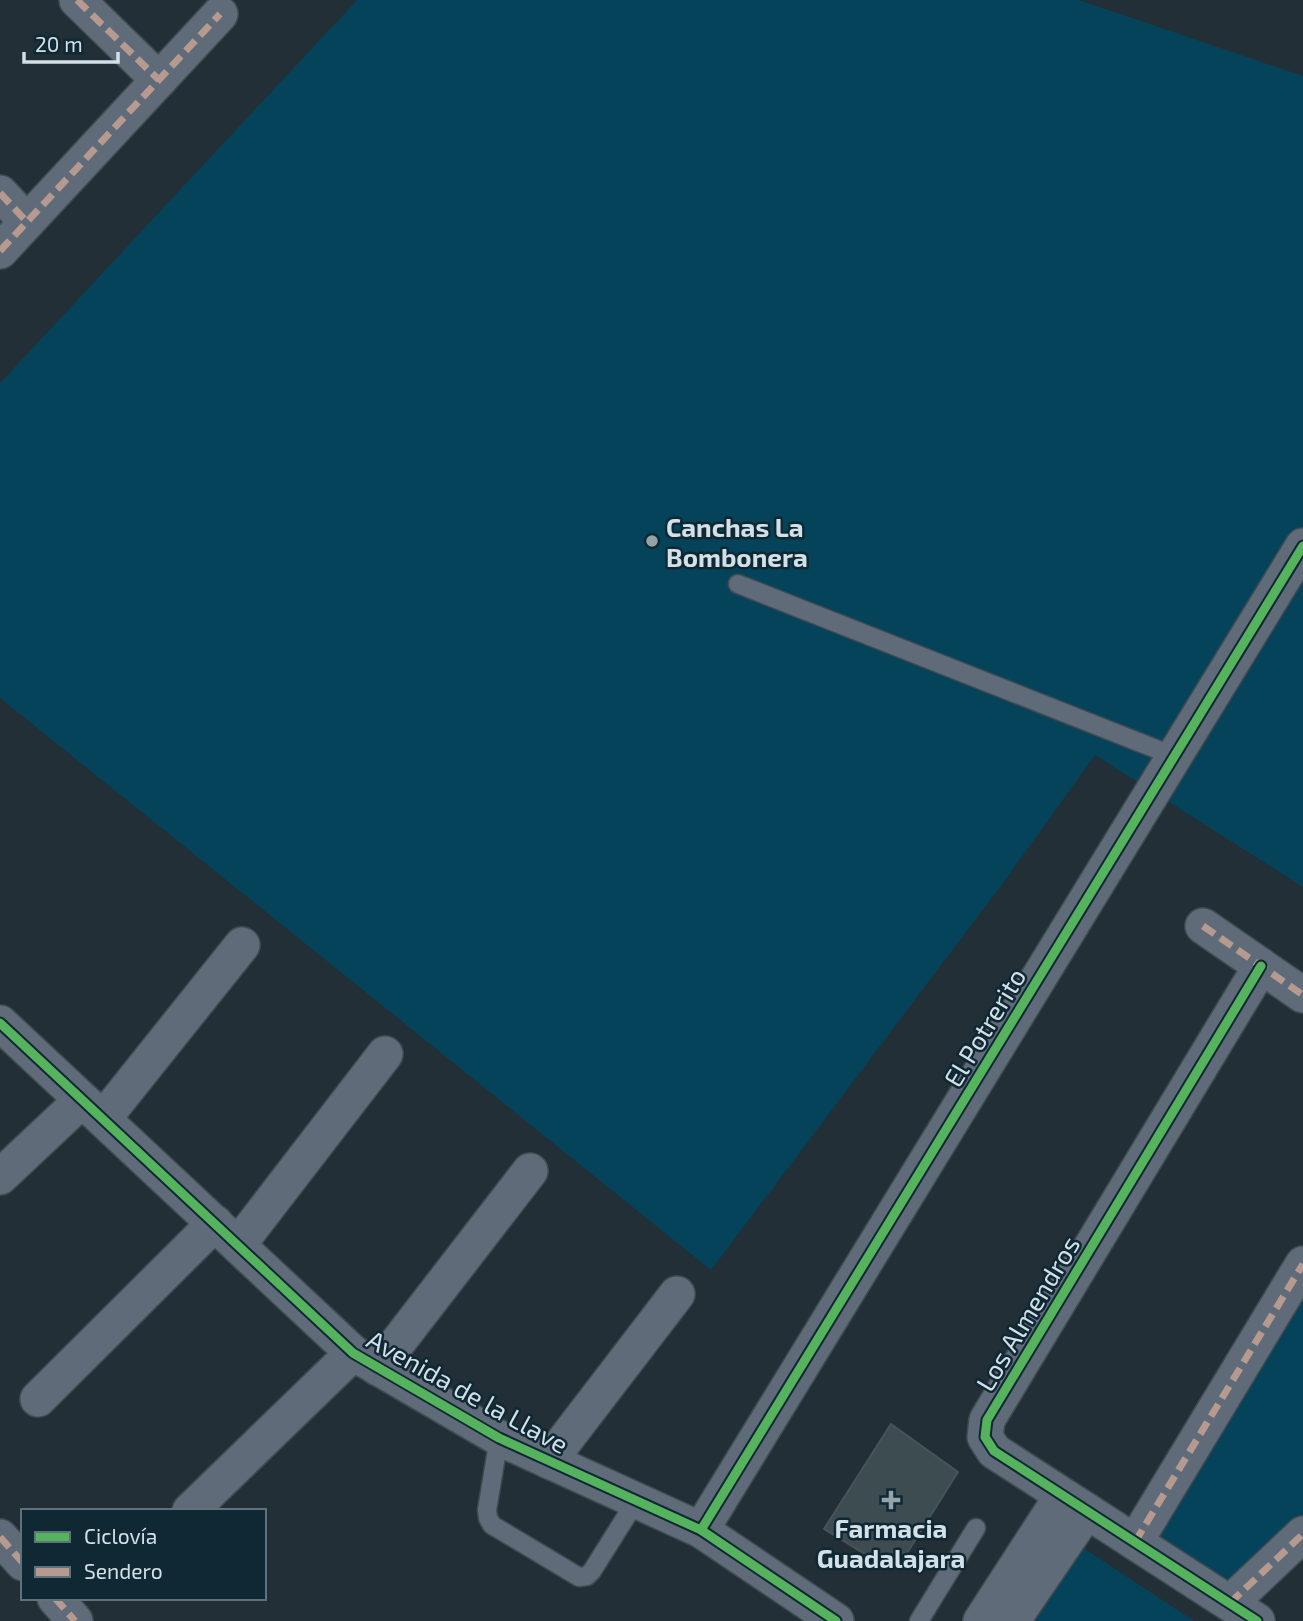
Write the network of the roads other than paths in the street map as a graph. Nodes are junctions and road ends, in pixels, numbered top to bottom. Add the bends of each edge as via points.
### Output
1 (77, 0) edge
2 (220, 14) dead end
3 (159, 80) junction
4 (0, 194) edge
5 (27, 222) junction
6 (0, 251) edge
7 (1303, 546) edge
8 (738, 584) dead end
9 (1174, 756) junction
10 (1203, 926) dead end
11 (242, 945) dead end
12 (1261, 966) junction
13 (1303, 995) edge
14 (0, 1023) edge
15 (385, 1054) dead end
16 (92, 1109) junction
17 (530, 1171) dead end
18 (0, 1177) edge
19 (227, 1234) junction
20 (1303, 1264) edge
21 (677, 1294) dead end
22 (366, 1361) junction
23 (38, 1399) dead end
24 (499, 1438) junction
25 (549, 1461) junction
26 (636, 1501) junction
27 (1075, 1503) junction
28 (192, 1509) edge
29 (976, 1528) dead end
30 (701, 1530) junction
31 (1303, 1534) edge
32 (0, 1537) edge
33 (1135, 1542) junction
34 (21, 1561) edge
35 (57, 1600) edge
36 (1243, 1612) edge
37 (75, 1621) edge
38 (835, 1621) edge
39 (919, 1621) edge
40 (981, 1621) edge
41 (1012, 1621) edge

1 - 3 street
2 - 3 street
3 - 5 street
4 - 5 street
5 - 6 street
7 - 9 street, El Potrerito
8 - 9 lane
9 - 30 street, El Potrerito
10 - 12 street
11 - 16 street
12 - 13 street
12 - 27 street, Los Almendros via 987,1420 985,1437 995,1451
14 - 16 street, Avenida de la Llave
15 - 19 street
16 - 18 street
16 - 19 street, Avenida de la Llave
17 - 22 street
19 - 22 street, Avenida de la Llave
19 - 23 street
20 - 33 street
21 - 25 street
22 - 24 street, Avenida de la Llave
22 - 28 street
24 - 25 street, Avenida de la Llave
24 - 26 lane via 487,1510 492,1525 579,1577 592,1571
25 - 26 street, Avenida de la Llave
26 - 30 street, Avenida de la Llave
27 - 33 street, Los Almendros
27 - 40 street
27 - 41 street
29 - 39 lane
30 - 38 street, Avenida de la Llave
31 - 36 street, Los Almendros
32 - 34 street
33 - 36 street, Los Almendros
35 - 37 street

